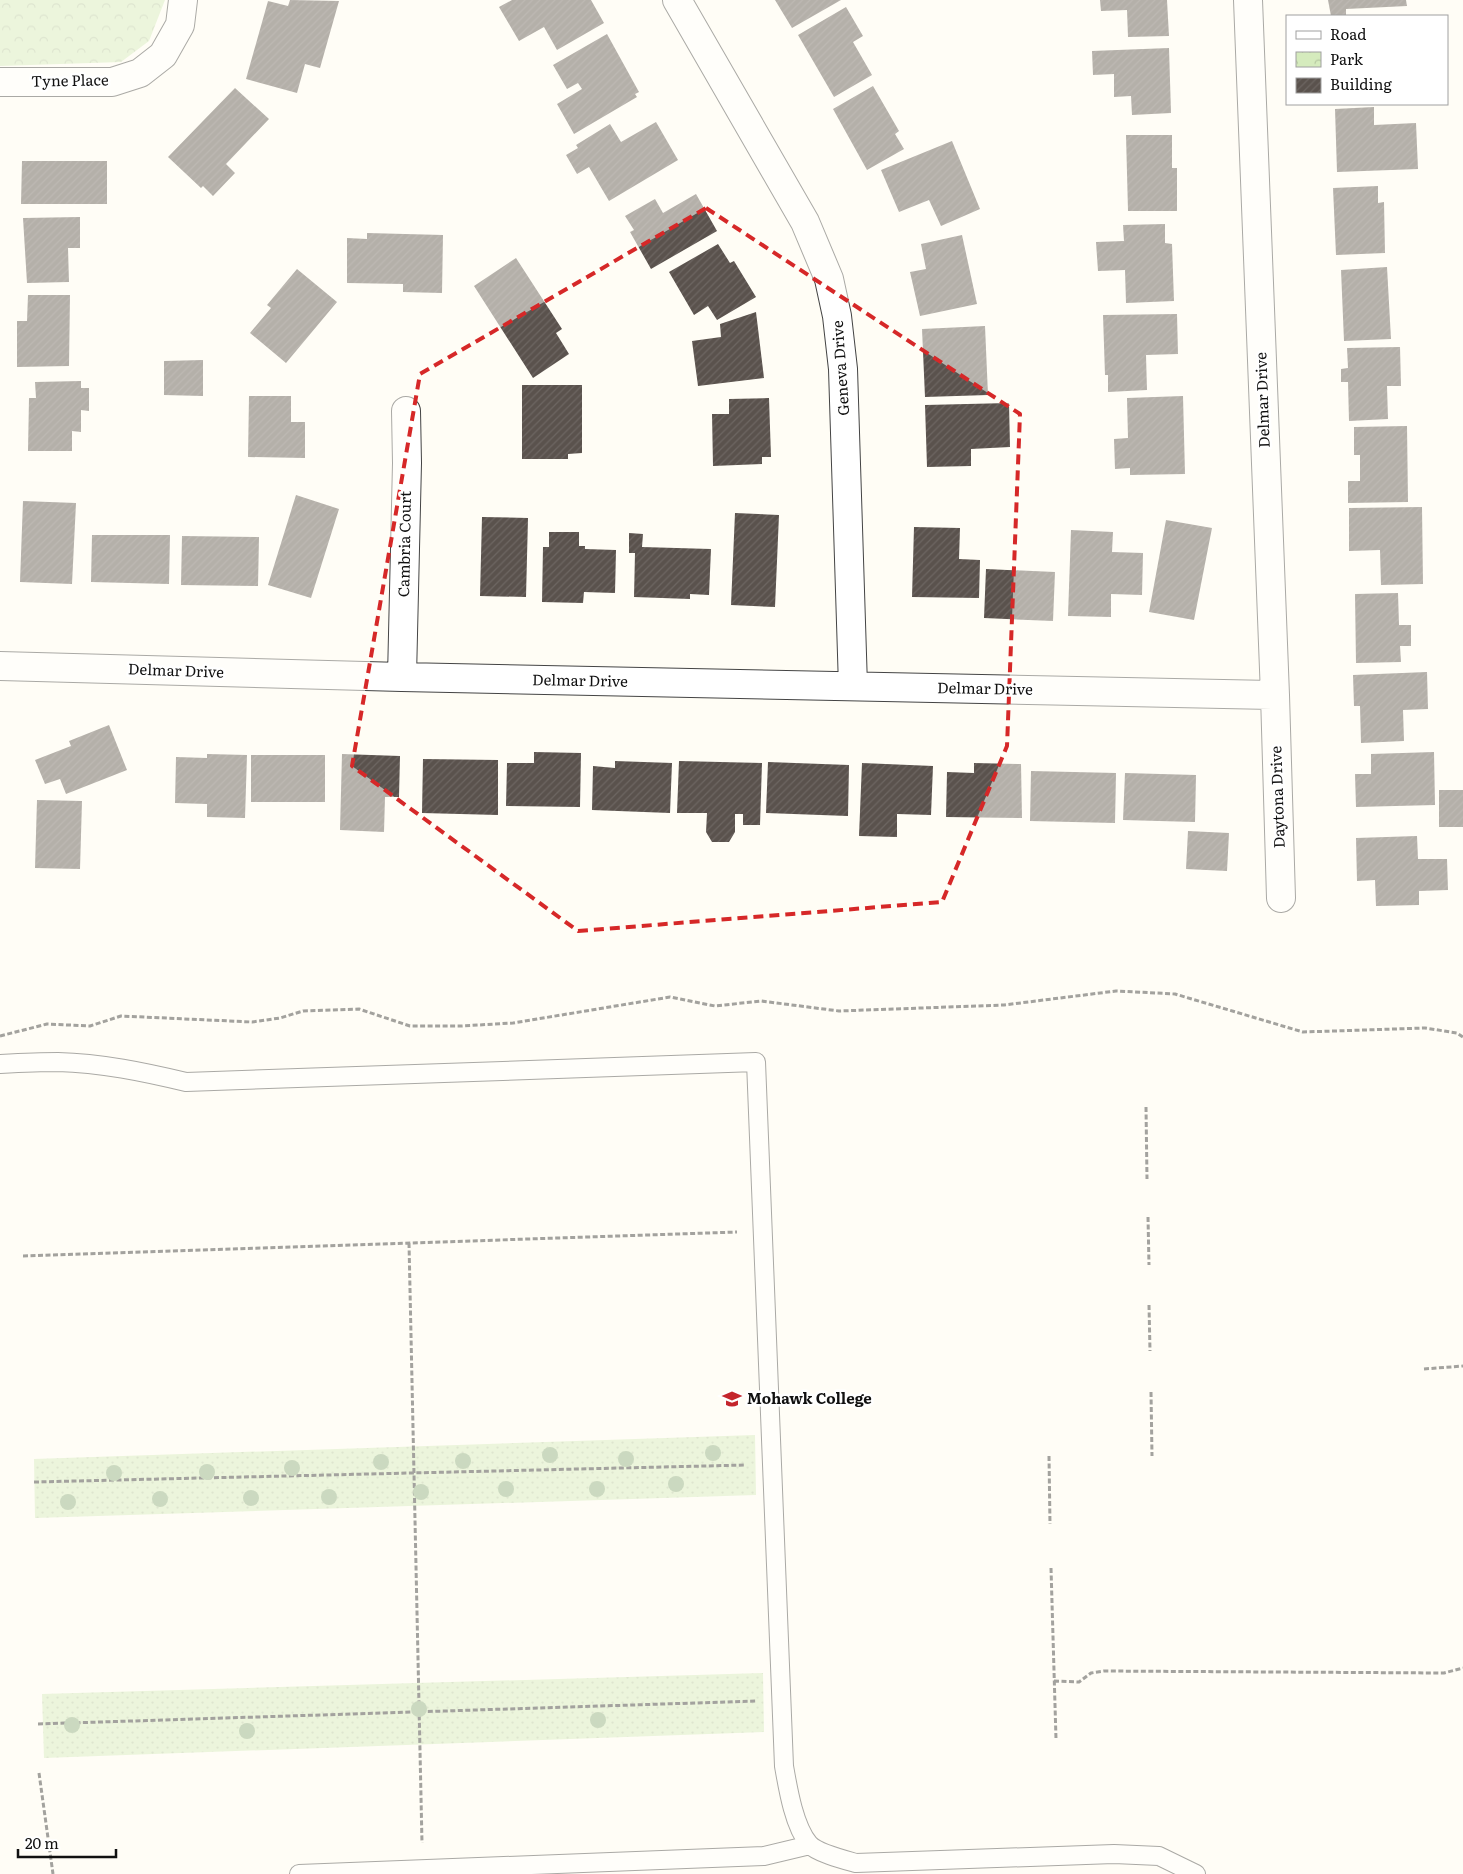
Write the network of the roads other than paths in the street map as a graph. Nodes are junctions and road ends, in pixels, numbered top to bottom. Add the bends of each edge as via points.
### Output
1 (183, 0) edge
2 (677, 0) edge
3 (1248, 0) edge
4 (0, 82) edge
5 (406, 411) dead end
6 (0, 666) edge
7 (402, 677) junction
8 (853, 686) junction
9 (1275, 695) junction
10 (1281, 898) dead end
11 (0, 1064) edge
12 (810, 1845) junction
13 (300, 1874) edge
14 (1196, 1874) edge

1 - 4 street, Tyne Place via 180,25 163,55 140,73 112,82
2 - 8 street, Geneva Drive via 805,222 829,279 843,368
3 - 9 street, Delmar Drive
5 - 7 street, Cambria Court
6 - 7 street, Delmar Drive
7 - 8 street, Delmar Drive
8 - 9 street, Delmar Drive
9 - 10 street, Daytona Drive
11 - 12 lane via 58,1062 95,1065 186,1082 756,1062 784,1766 793,1810
12 - 13 lane via 764,1856
12 - 14 lane via 856,1863 1114,1854 1160,1856

